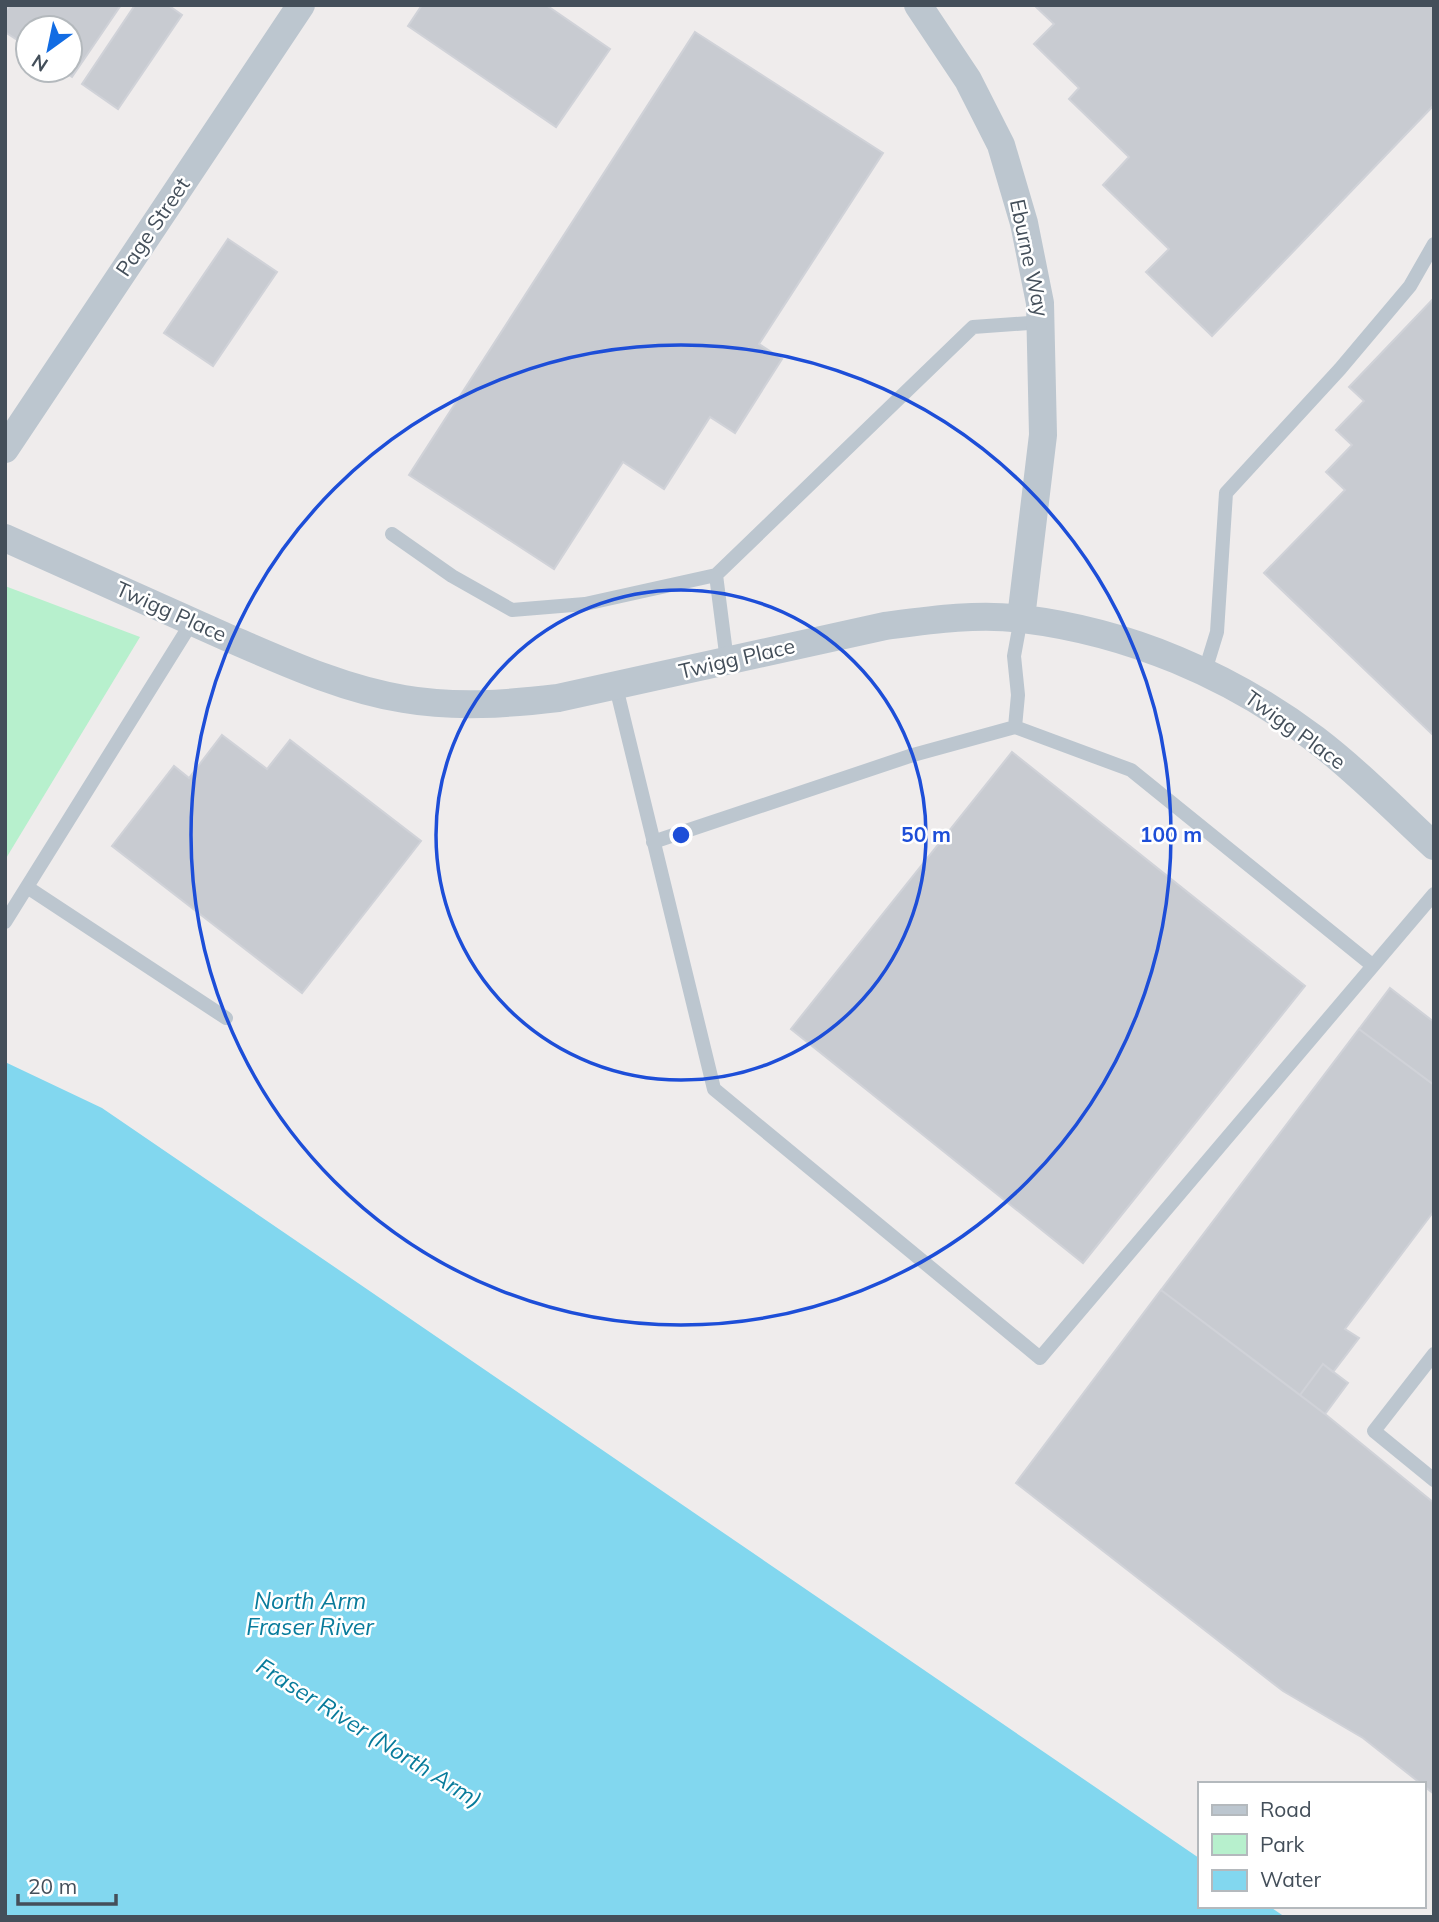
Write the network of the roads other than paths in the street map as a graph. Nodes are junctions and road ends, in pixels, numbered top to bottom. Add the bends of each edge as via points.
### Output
1 (301, 5) edge
2 (918, 5) edge
3 (1434, 244) edge
4 (1043, 322) junction
5 (5, 449) edge
6 (392, 534) dead end
7 (5, 538) edge
8 (716, 575) junction
9 (1021, 618) junction
10 (192, 622) junction
11 (727, 661) junction
12 (1205, 671) junction
13 (616, 687) junction
14 (1015, 726) junction
15 (653, 842) junction
16 (1434, 846) edge
17 (27, 887) junction
18 (1434, 894) edge
19 (5, 922) edge
20 (1372, 965) junction
21 (226, 1018) dead end
22 (1434, 1354) edge
23 (1434, 1480) edge

1 - 5 street, Page Street
2 - 4 street, Eburne Way via 968,80 1002,145 1024,223
3 - 12 lane via 1410,286 1226,493 1217,632
4 - 8 lane via 973,327
4 - 9 street, Eburne Way via 1043,435
6 - 8 lane via 512,610 585,604
7 - 10 street, Twigg Place
8 - 11 lane
9 - 11 street, Twigg Place via 974,617 885,626
9 - 12 street, Twigg Place via 1074,628
9 - 14 lane via 1014,656
10 - 13 street, Twigg Place via 283,661 404,699 508,704
10 - 17 lane
11 - 13 street, Twigg Place
12 - 16 street, Twigg Place via 1267,705 1317,741
13 - 15 lane
14 - 15 lane via 913,755
14 - 20 lane via 1131,770
15 - 20 lane via 714,1089 1040,1358
17 - 19 lane
17 - 21 lane
18 - 20 lane
22 - 23 lane via 1374,1431

